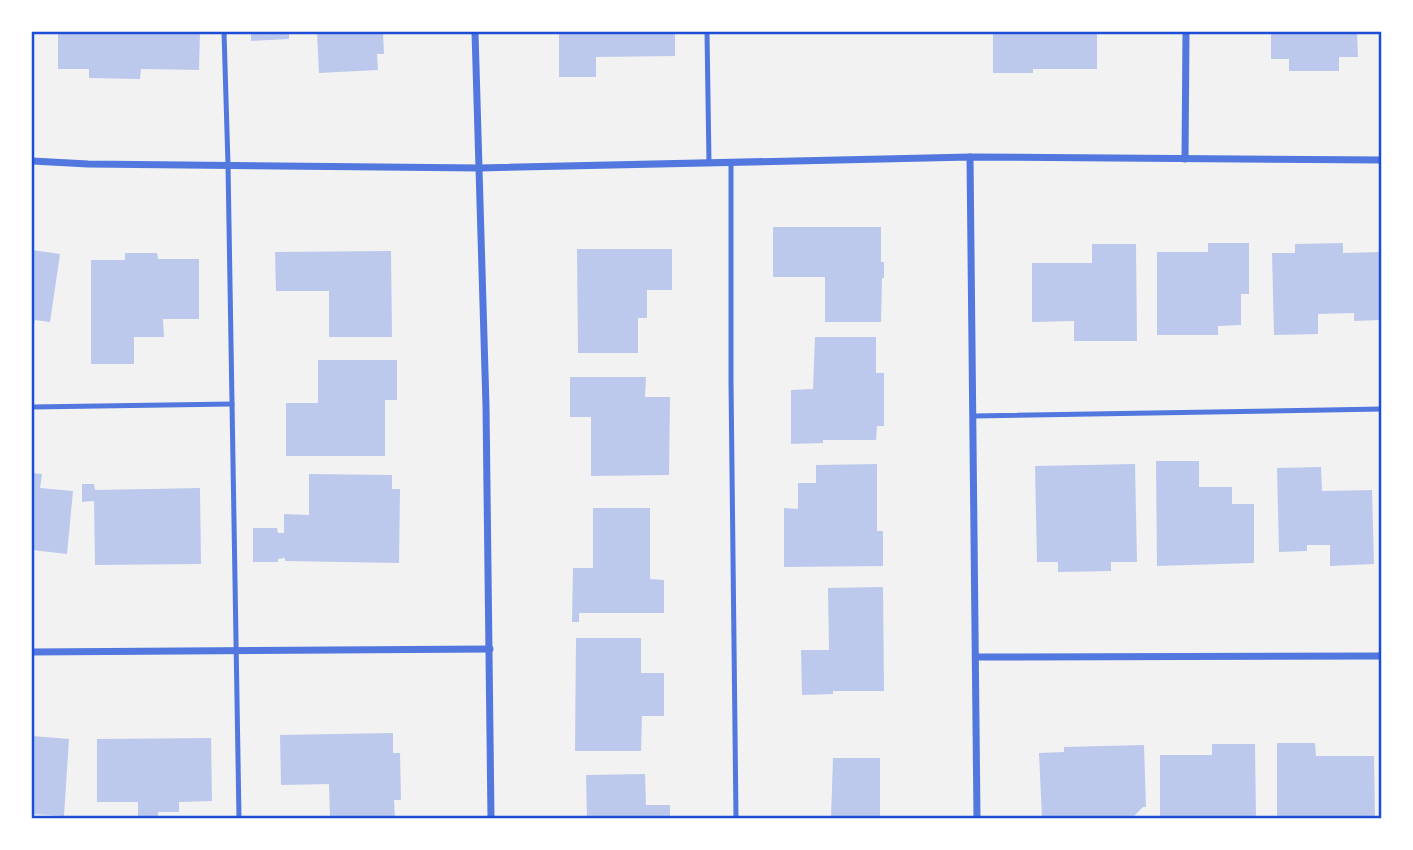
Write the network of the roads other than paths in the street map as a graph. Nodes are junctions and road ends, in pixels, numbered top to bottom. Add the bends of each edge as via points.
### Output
1 (224, 32) edge
2 (475, 32) edge
3 (707, 32) edge
4 (1185, 32) edge
5 (970, 157) junction
6 (1185, 159) junction
7 (1381, 160) edge
8 (32, 161) edge
9 (731, 162) junction
10 (709, 163) junction
11 (228, 165) junction
12 (480, 168) junction
13 (232, 404) junction
14 (32, 407) edge
15 (1381, 409) edge
16 (974, 416) junction
17 (491, 649) junction
18 (236, 650) junction
19 (32, 652) edge
20 (1381, 656) edge
21 (976, 657) junction
22 (239, 818) edge
23 (491, 818) edge
24 (736, 818) edge
25 (977, 818) edge

1 - 11 lane
2 - 12 street
3 - 10 lane
4 - 6 street
5 - 6 street
5 - 9 street
5 - 16 street
6 - 7 street
8 - 11 street
9 - 10 street
9 - 24 lane
10 - 12 street
11 - 12 street
11 - 13 lane
12 - 17 street
13 - 14 lane
13 - 18 lane
15 - 16 lane
16 - 21 street
17 - 18 street
17 - 23 street
18 - 19 street
18 - 22 lane
20 - 21 street
21 - 25 street

